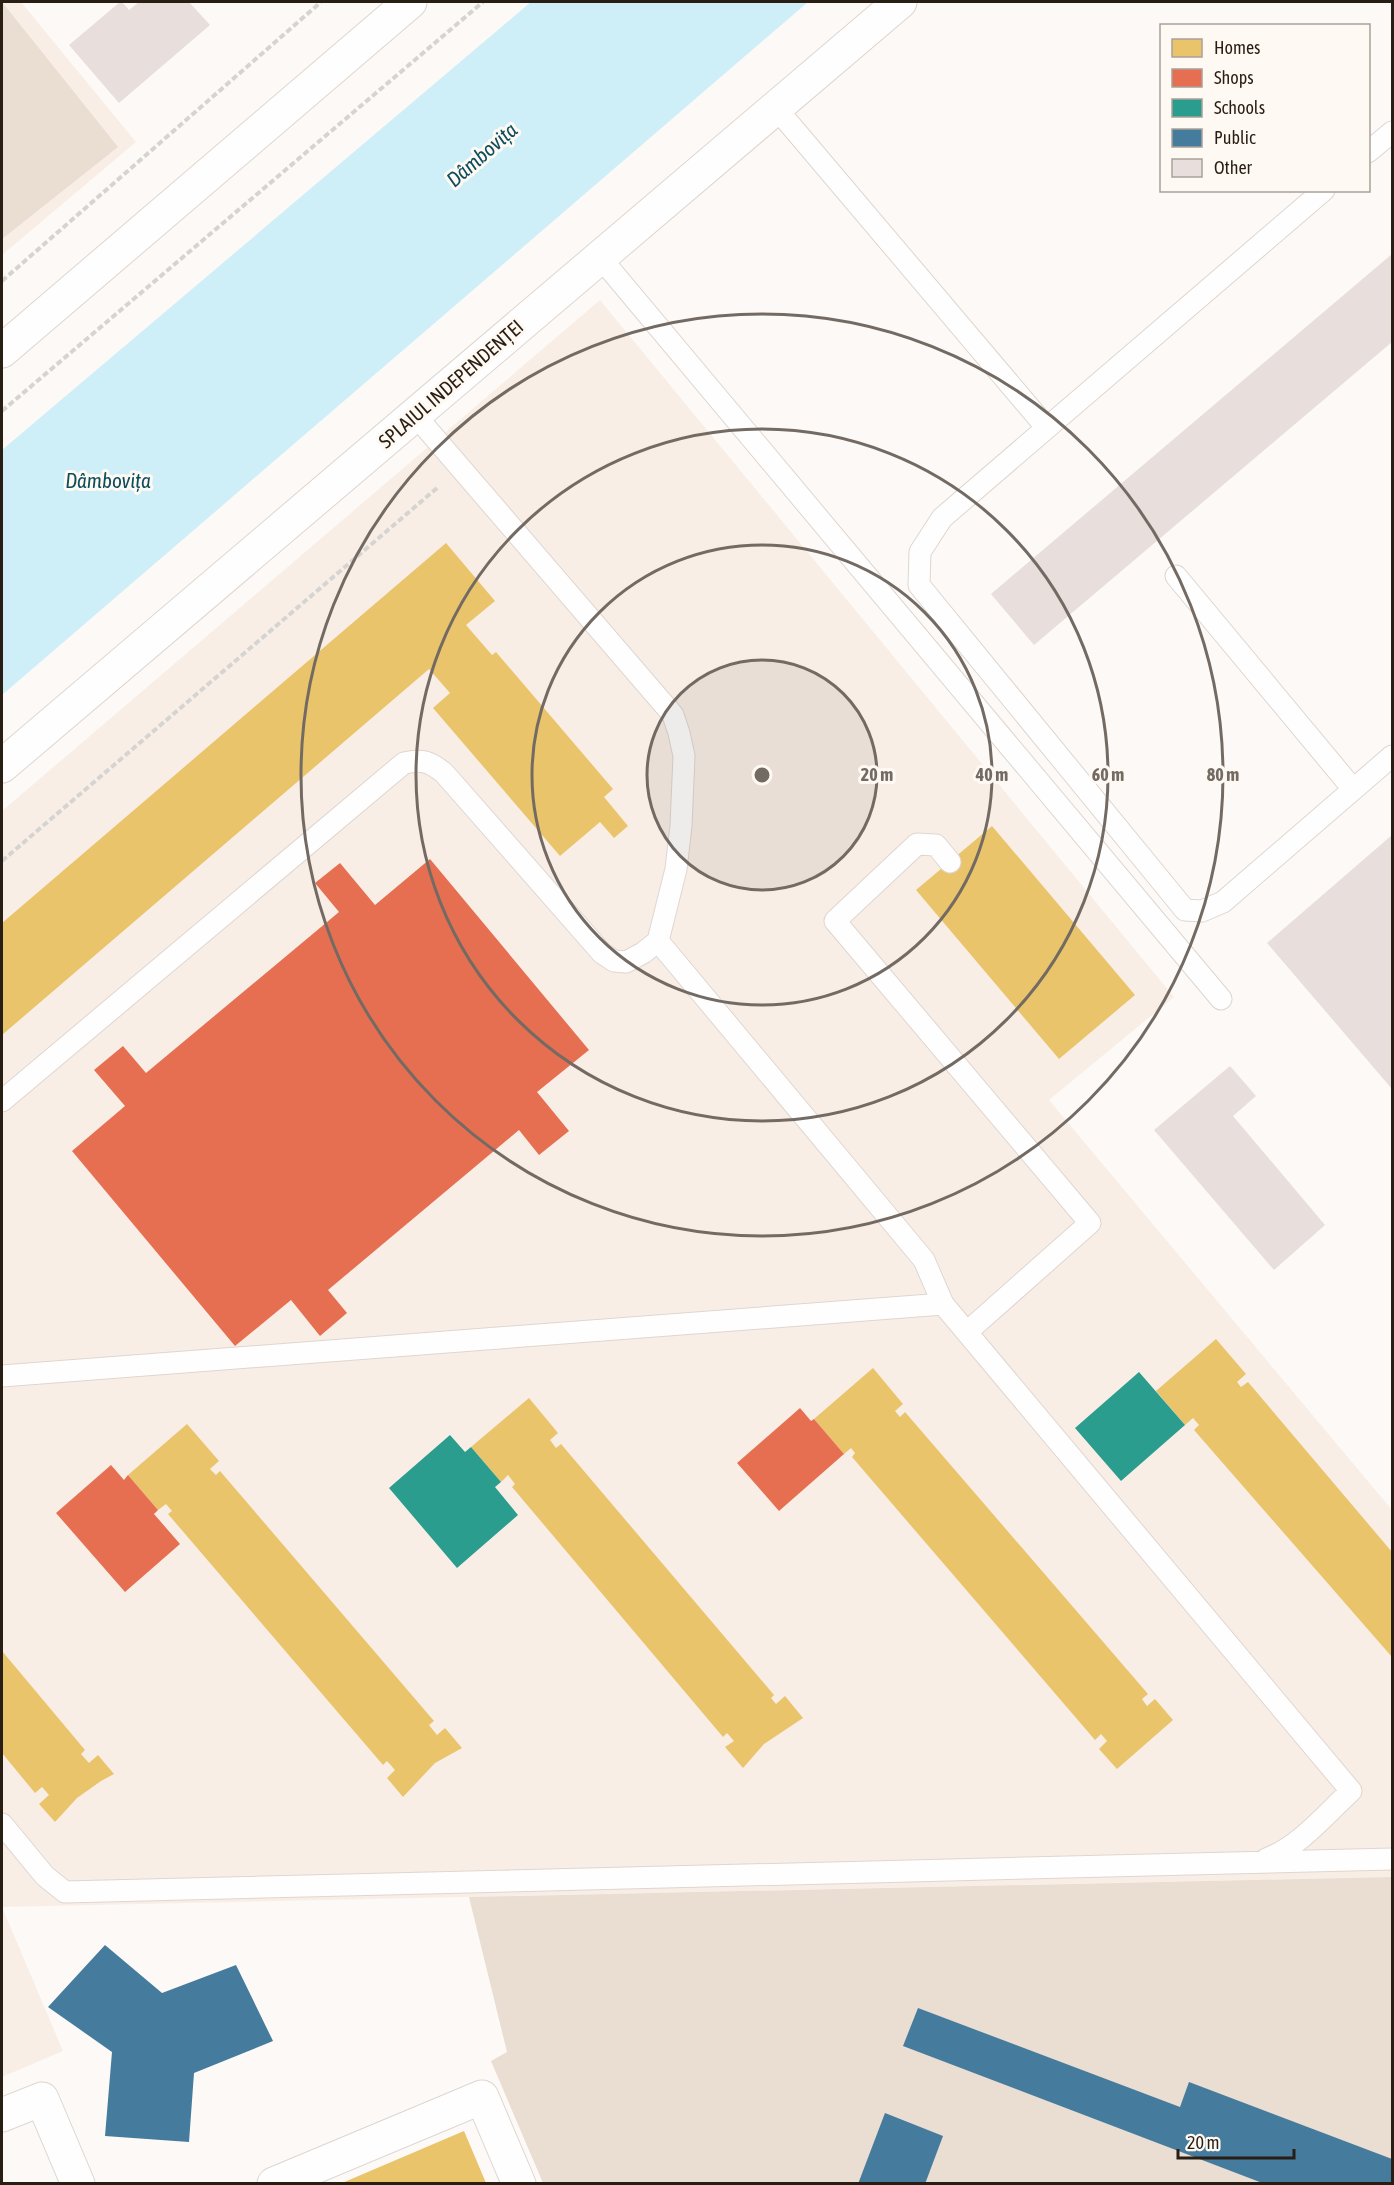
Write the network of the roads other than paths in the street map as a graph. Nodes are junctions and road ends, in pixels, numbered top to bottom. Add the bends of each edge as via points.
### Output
1 (410, 2) edge
2 (900, 2) edge
3 (776, 108) junction
4 (1392, 132) edge
5 (1370, 150) edge
6 (1322, 192) edge
7 (599, 256) junction
8 (2, 351) edge
9 (415, 415) junction
10 (1046, 427) junction
11 (1176, 576) dead end
12 (1392, 756) edge
13 (2, 766) edge
14 (1353, 789) junction
15 (950, 862) dead end
16 (658, 941) junction
17 (1221, 999) dead end
18 (2, 1101) edge
19 (943, 1304) junction
20 (967, 1332) junction
21 (2, 1376) edge
22 (2, 1824) edge
23 (1392, 1859) edge
24 (1261, 1861) junction
25 (2, 2115) edge
26 (78, 2184) edge
27 (274, 2184) edge
28 (519, 2184) edge

1 - 8 main road
2 - 3 main road, SPLAIUL INDEPENDENȚEI
3 - 7 main road, SPLAIUL INDEPENDENȚEI
3 - 10 lane
4 - 5 lane
6 - 10 lane
7 - 9 main road, SPLAIUL INDEPENDENȚEI
7 - 17 lane
9 - 13 main road, SPLAIUL INDEPENDENȚEI
9 - 16 lane via 674,716 684,756 681,826 676,869
10 - 14 lane via 942,518 920,552 919,585 1185,910 1202,911 1223,902
11 - 14 lane
12 - 14 lane
15 - 20 lane via 936,845 917,844 834,921 1090,1223
16 - 18 lane via 626,962 614,961 602,953 444,773 419,760 404,763
16 - 19 lane via 924,1260
19 - 20 lane
19 - 21 lane
20 - 24 lane via 1351,1791 1297,1841
22 - 24 lane via 45,1876 65,1892
23 - 24 lane
25 - 26 main road via 42,2099
27 - 28 main road via 482,2097

